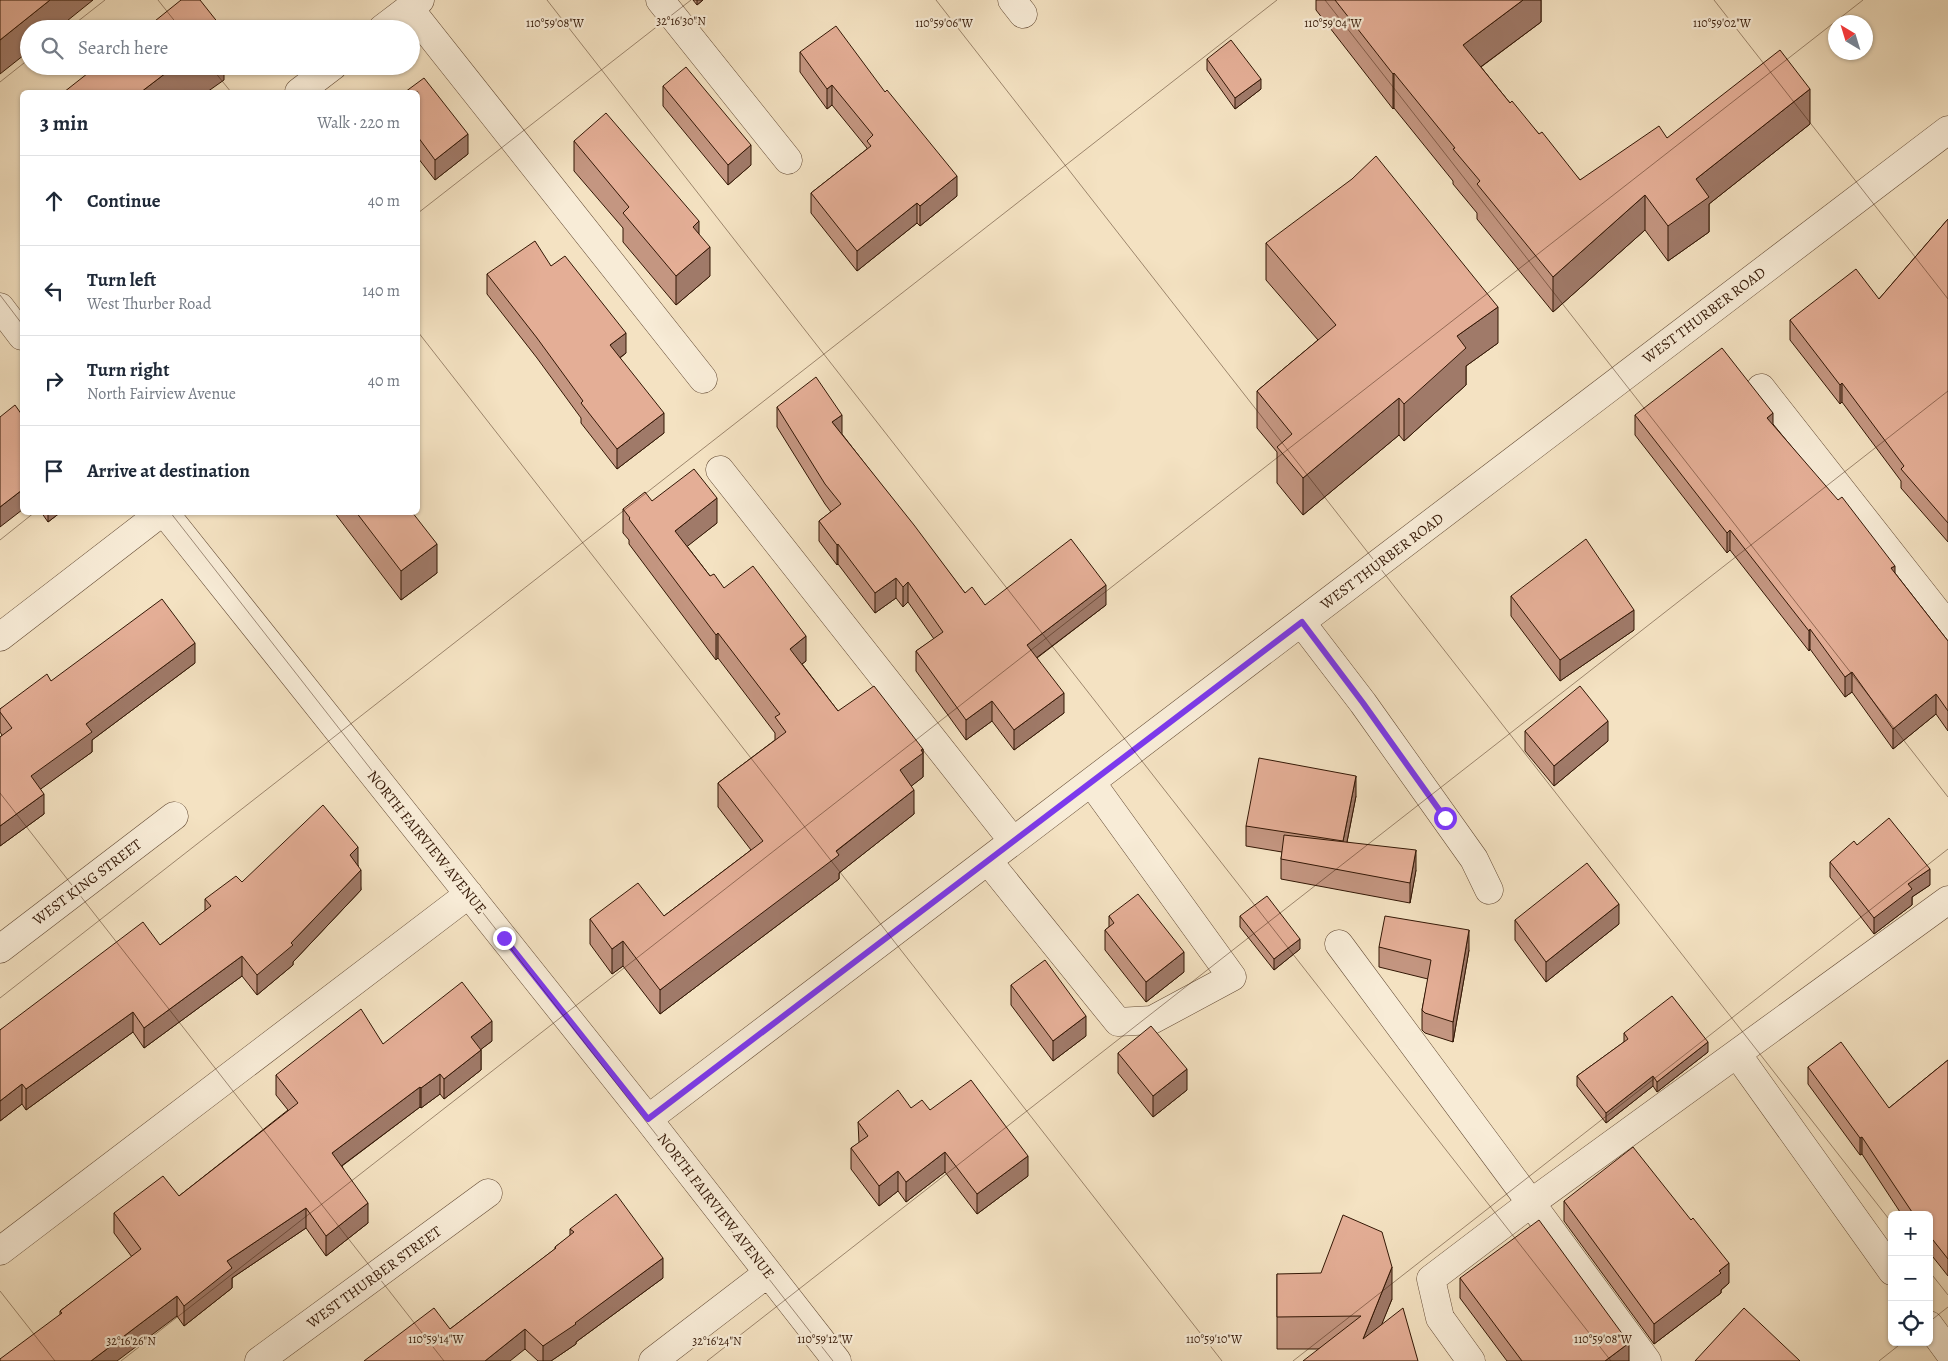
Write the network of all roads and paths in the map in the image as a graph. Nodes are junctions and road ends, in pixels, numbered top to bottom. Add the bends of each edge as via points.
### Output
1 (660, 0) edge
2 (414, 4) edge
3 (394, 20) edge
4 (321, 75) edge
5 (301, 90) edge
6 (1946, 135) edge
7 (788, 160) dead end
8 (703, 379) dead end
9 (1761, 388) dead end
10 (720, 470) dead end
11 (159, 515) edge
12 (165, 515) edge
13 (1302, 622) junction
14 (1948, 626) edge
15 (0, 637) edge
16 (1091, 782) junction
17 (174, 816) dead end
18 (1012, 842) junction
19 (988, 861) junction
20 (1490, 890) dead end
21 (469, 894) junction
22 (1948, 900) edge
23 (1339, 944) dead end
24 (0, 949) edge
25 (1737, 1054) junction
26 (648, 1119) junction
27 (488, 1193) dead end
28 (1531, 1203) junction
29 (0, 1251) edge
30 (1888, 1265) edge
31 (768, 1273) junction
32 (1933, 1330) edge
33 (1948, 1351) edge
34 (259, 1361) edge
35 (653, 1361) edge
36 (837, 1361) edge
37 (1471, 1361) edge
38 (1647, 1361) edge

1 - 7 street
2 - 3 street
2 - 8 street via 624,281
4 - 5 street
6 - 13 street, WEST THURBER ROAD
9 - 14 street
10 - 18 street
11 - 15 street
12 - 21 street, NORTH FAIRVIEW AVENUE
13 - 16 street, WEST THURBER ROAD
13 - 20 street via 1474,859
16 - 18 street, WEST THURBER ROAD
16 - 19 street via 1232,976 1152,1020 1118,1022
17 - 24 street, WEST KING STREET
18 - 19 street, WEST THURBER ROAD
19 - 26 street, WEST THURBER ROAD
21 - 26 street, NORTH FAIRVIEW AVENUE
21 - 29 street
22 - 25 street
23 - 28 street
25 - 28 street
25 - 30 street
26 - 31 street, NORTH FAIRVIEW AVENUE
27 - 34 street, WEST THURBER STREET
28 - 37 street via 1431,1279 1440,1318
28 - 38 street
31 - 35 street
31 - 36 street, NORTH FAIRVIEW AVENUE
32 - 33 street

